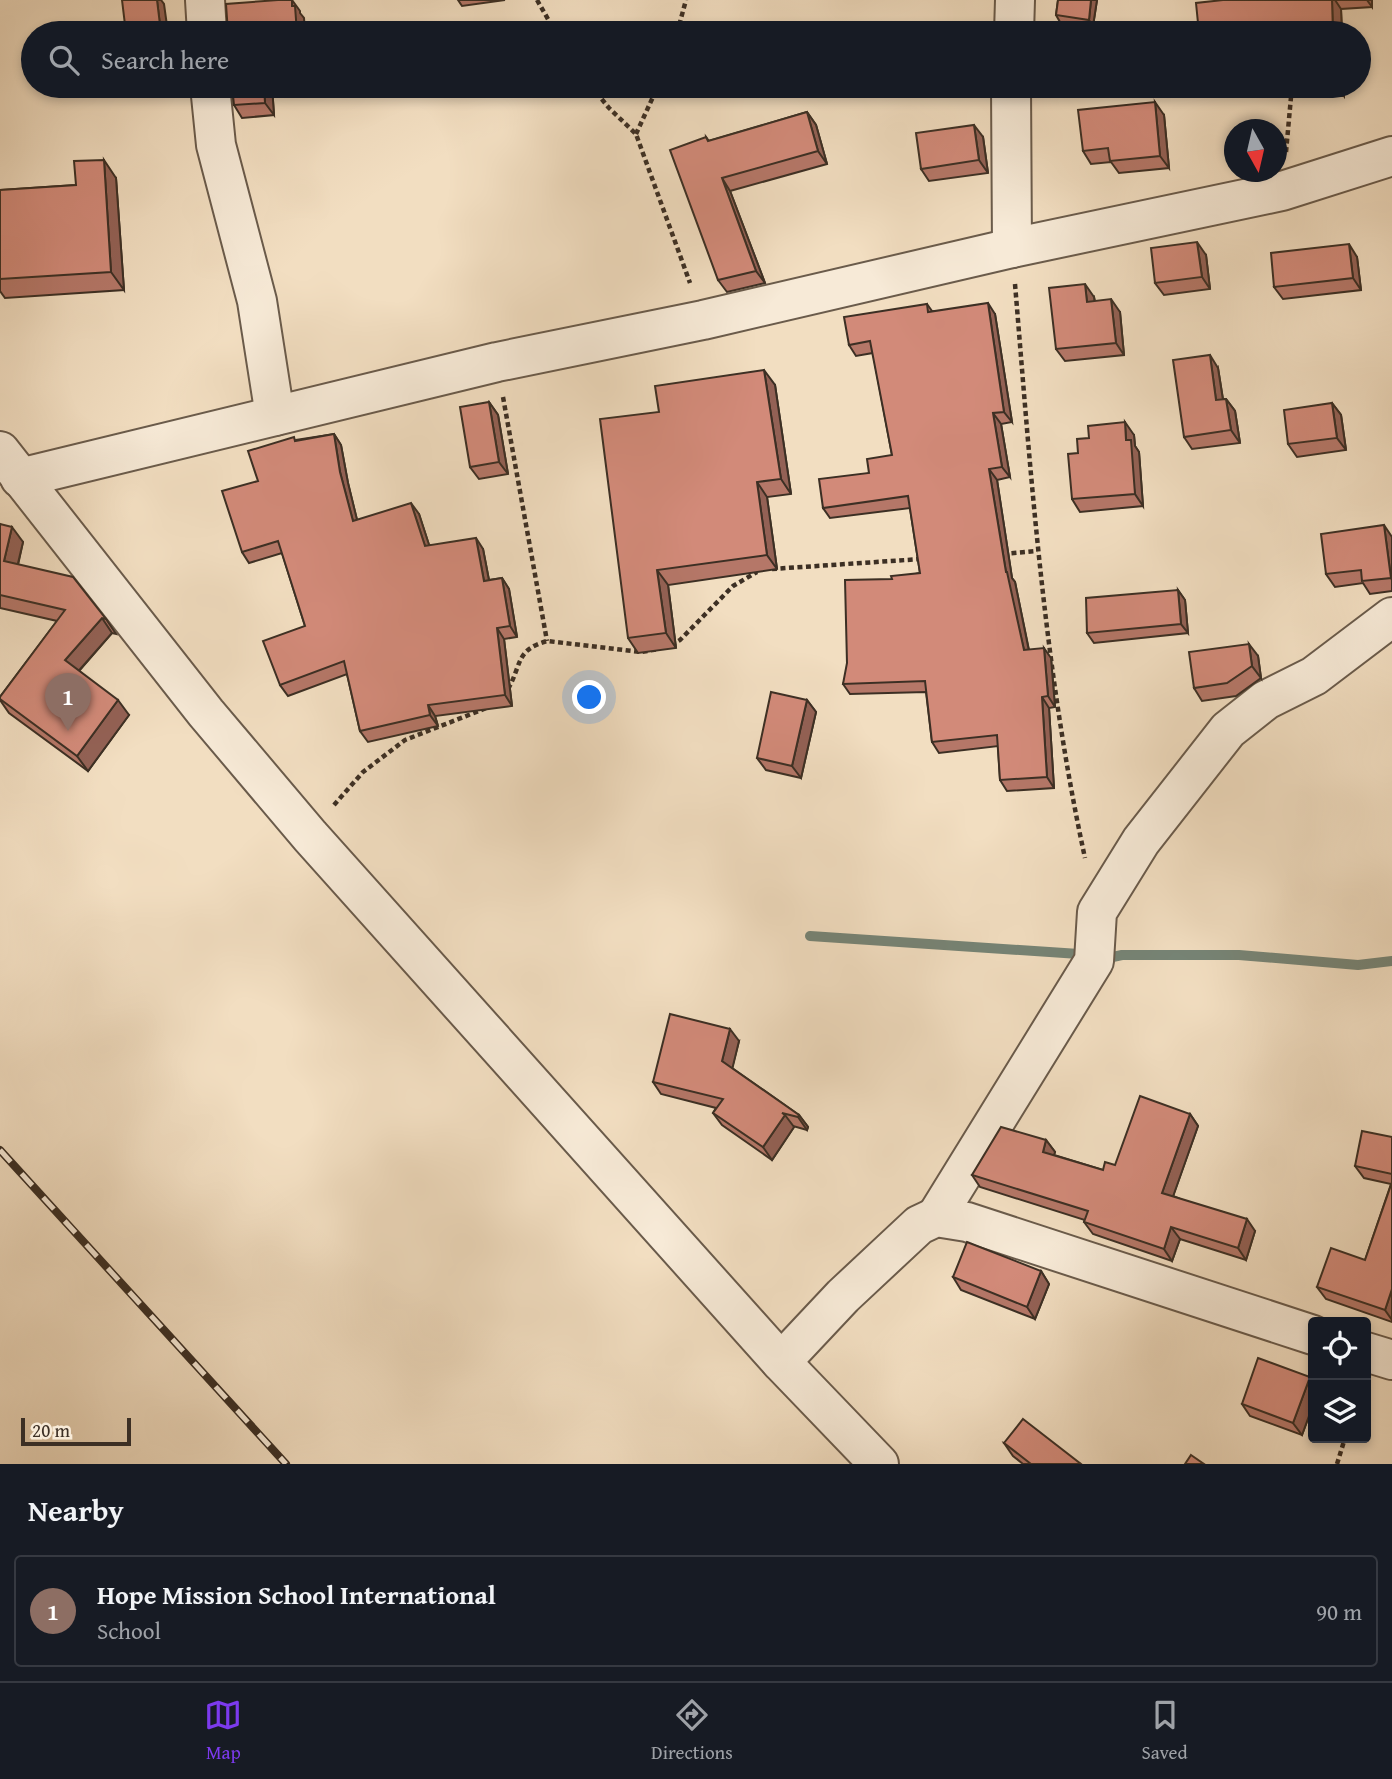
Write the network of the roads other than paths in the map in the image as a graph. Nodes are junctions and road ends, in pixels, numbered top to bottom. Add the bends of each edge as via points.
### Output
1 (205, 0) edge
2 (1015, 0) edge
3 (206, 21) edge
4 (1014, 21) edge
5 (211, 98) edge
6 (1011, 98) edge
7 (1392, 156) edge
8 (1012, 248) junction
9 (275, 416) junction
10 (10, 464) edge
11 (1392, 617) edge
12 (936, 1217) junction
13 (1308, 1333) edge
14 (1371, 1354) edge
15 (1392, 1360) edge
16 (781, 1362) junction
17 (879, 1464) edge

1 - 3 street
2 - 4 street
5 - 9 street via 216,145 257,301
6 - 8 street
7 - 8 street via 1282,191
8 - 9 street
9 - 10 street
10 - 16 street via 206,713 310,836
11 - 12 street via 1314,676 1266,700 1228,730 1141,841 1097,912 1094,961
12 - 13 street via 967,1222
12 - 16 street via 919,1225 843,1296
14 - 15 street
16 - 17 street

